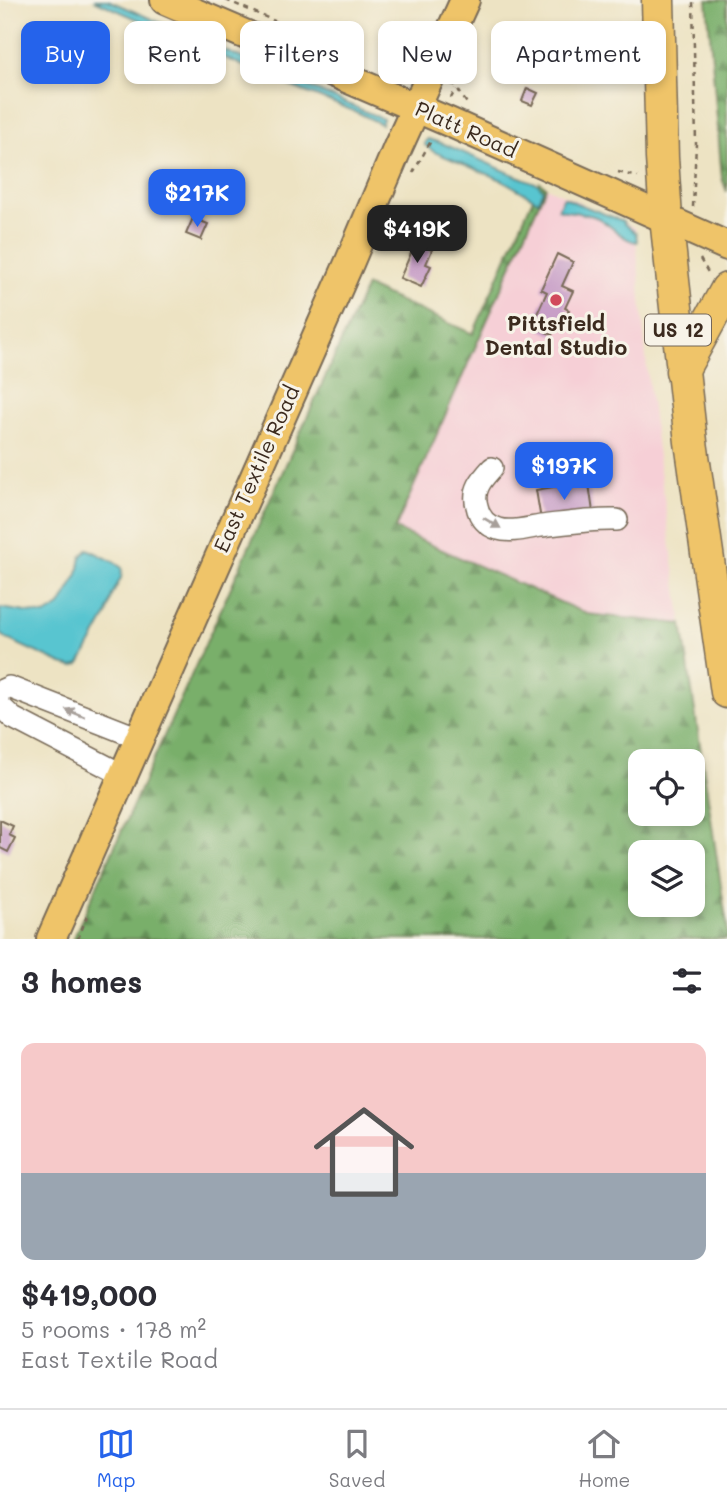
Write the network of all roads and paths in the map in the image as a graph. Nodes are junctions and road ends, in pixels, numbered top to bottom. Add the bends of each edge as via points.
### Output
1 (165, 0) edge
2 (226, 0) edge
3 (465, 0) edge
4 (658, 0) edge
5 (693, 0) edge
6 (274, 21) edge
7 (416, 107) junction
8 (679, 213) junction
9 (727, 246) edge
10 (727, 289) edge
11 (682, 371) junction
12 (492, 468) dead end
13 (617, 520) dead end
14 (0, 691) edge
15 (727, 692) edge
16 (0, 706) edge
17 (139, 738) junction
18 (123, 775) junction
19 (51, 939) edge

1 - 7 main road, Platt Road
2 - 6 path
3 - 7 main road, East Textile Road
4 - 8 highway, US 12 via 662,158
5 - 8 path via 696,144
7 - 8 main road, Platt Road
7 - 17 main road, East Textile Road
8 - 9 main road, Platt Road
8 - 11 highway, US 12
10 - 11 highway
11 - 15 highway, US 12
12 -> 13 street via 478,485 475,500 482,518 497,528
17 -> 14 street via 9,687
16 - 18 street via 13,718
17 - 18 main road, East Textile Road
18 - 19 main road, East Textile Road

